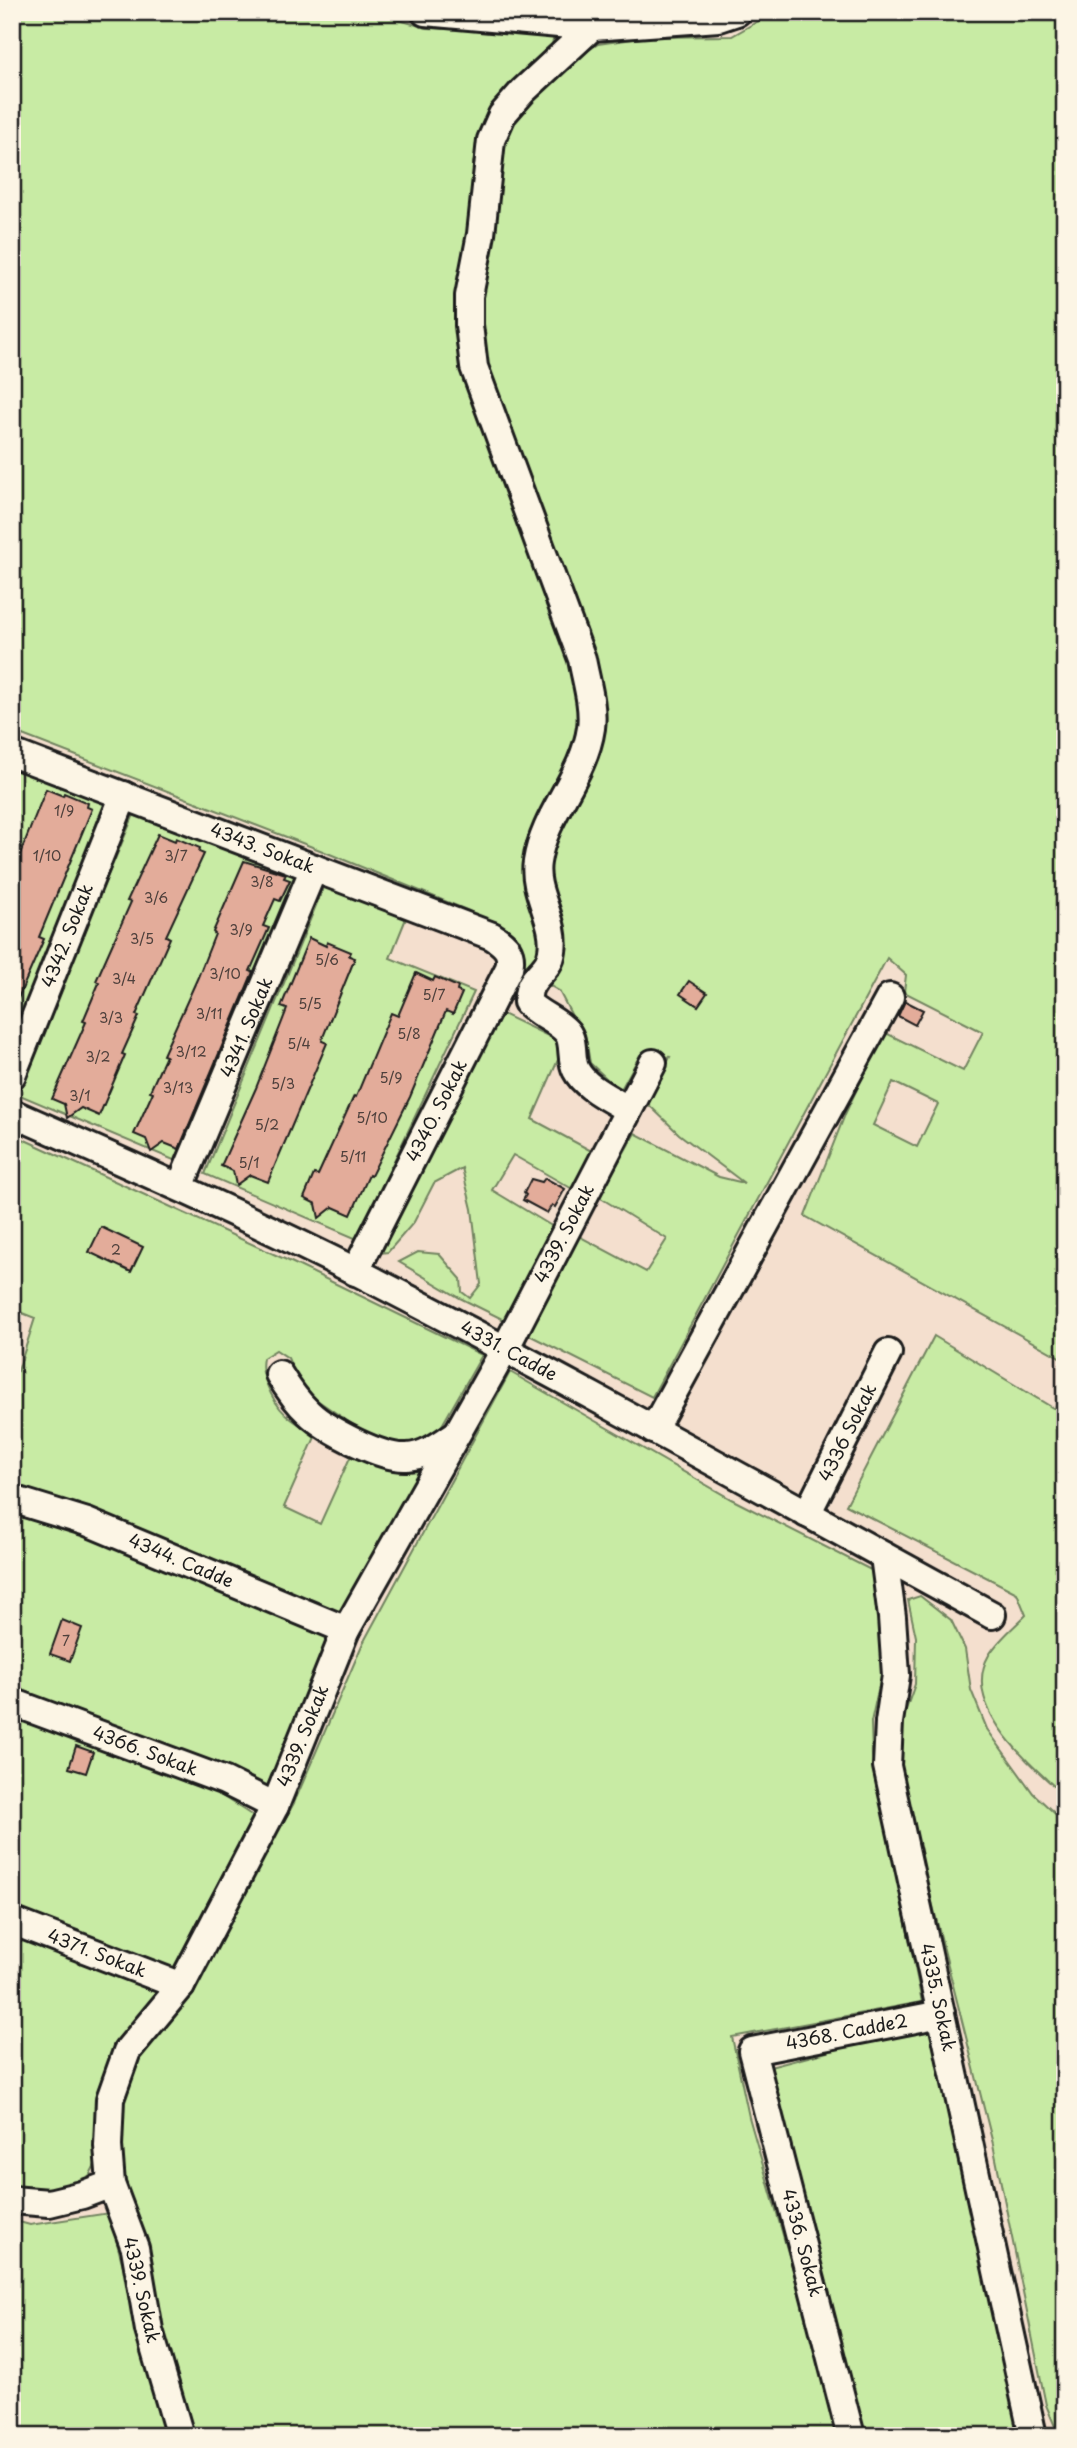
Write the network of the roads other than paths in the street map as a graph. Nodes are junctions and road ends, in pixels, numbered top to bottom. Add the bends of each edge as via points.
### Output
1 (425, 12) edge
2 (737, 12) edge
3 (592, 27) junction
4 (12, 752) edge
5 (124, 795) junction
6 (314, 868) junction
7 (509, 949) joint
8 (890, 997) dead end
9 (653, 1063) dead end
10 (12, 1075) edge
11 (628, 1110) junction
12 (12, 1112) edge
13 (180, 1187) junction
14 (355, 1272) junction
15 (505, 1349) junction
16 (888, 1353) dead end
17 (279, 1374) dead end
18 (653, 1430) junction
19 (458, 1433) junction
20 (12, 1499) edge
21 (807, 1514) junction
22 (884, 1556) junction
23 (992, 1615) dead end
24 (346, 1630) junction
25 (12, 1702) edge
26 (275, 1806) junction
27 (12, 1922) edge
28 (181, 1986) junction
29 (941, 2014) junction
30 (752, 2051) joint
31 (111, 2184) junction
32 (12, 2200) edge
33 (180, 2436) edge
34 (851, 2436) edge
35 (1033, 2436) edge

1 - 3 street
2 - 3 street via 719,18
3 - 11 street via 523,91 502,115 491,140 469,325 474,368 582,659 589,696 591,726 585,753 541,842 536,865 552,951 546,969 530,986 527,1002 569,1035 575,1069 587,1083
4 - 5 street, 4343. Sokak
5 - 6 street, 4343. Sokak
5 - 10 street, 4342. Sokak
6 - 7 street, 4343. Sokak via 492,936
6 - 13 street, 4341. Sokak
7 - 14 street, 4340. Sokak via 509,968
8 - 18 street
9 - 11 street, 4339. Sokak
11 - 15 street, 4339. Sokak
12 - 13 street, 4331. Cadde
13 - 14 street, 4331. Cadde
14 - 15 street, 4331. Cadde
15 - 18 street, 4331. Cadde
15 - 19 street, 4339. Sokak
16 - 21 street, 4336 Sokak
17 - 19 street via 311,1415 387,1456 429,1452
18 - 21 street, 4331. Cadde
19 - 24 street, 4339. Sokak
20 - 24 street, 4344. Cadde via 88,1522
21 - 22 street, 4331. Cadde
22 - 23 street, 4331. Cadde
22 - 29 street, 4335. Sokak via 896,1675 887,1766
24 - 26 street, 4339. Sokak
25 - 26 street, 4366. Sokak via 225,1781
26 - 28 street, 4339. Sokak
27 - 28 street, 4371. Sokak
28 - 31 street, 4339. Sokak via 127,2051 110,2099
29 - 30 street, 4368. Cadde2
29 - 35 street, 4335. Sokak
30 - 34 street, 4336. Sokak
31 - 32 street via 49,2203
31 - 33 street, 4339. Sokak via 135,2248 149,2330

